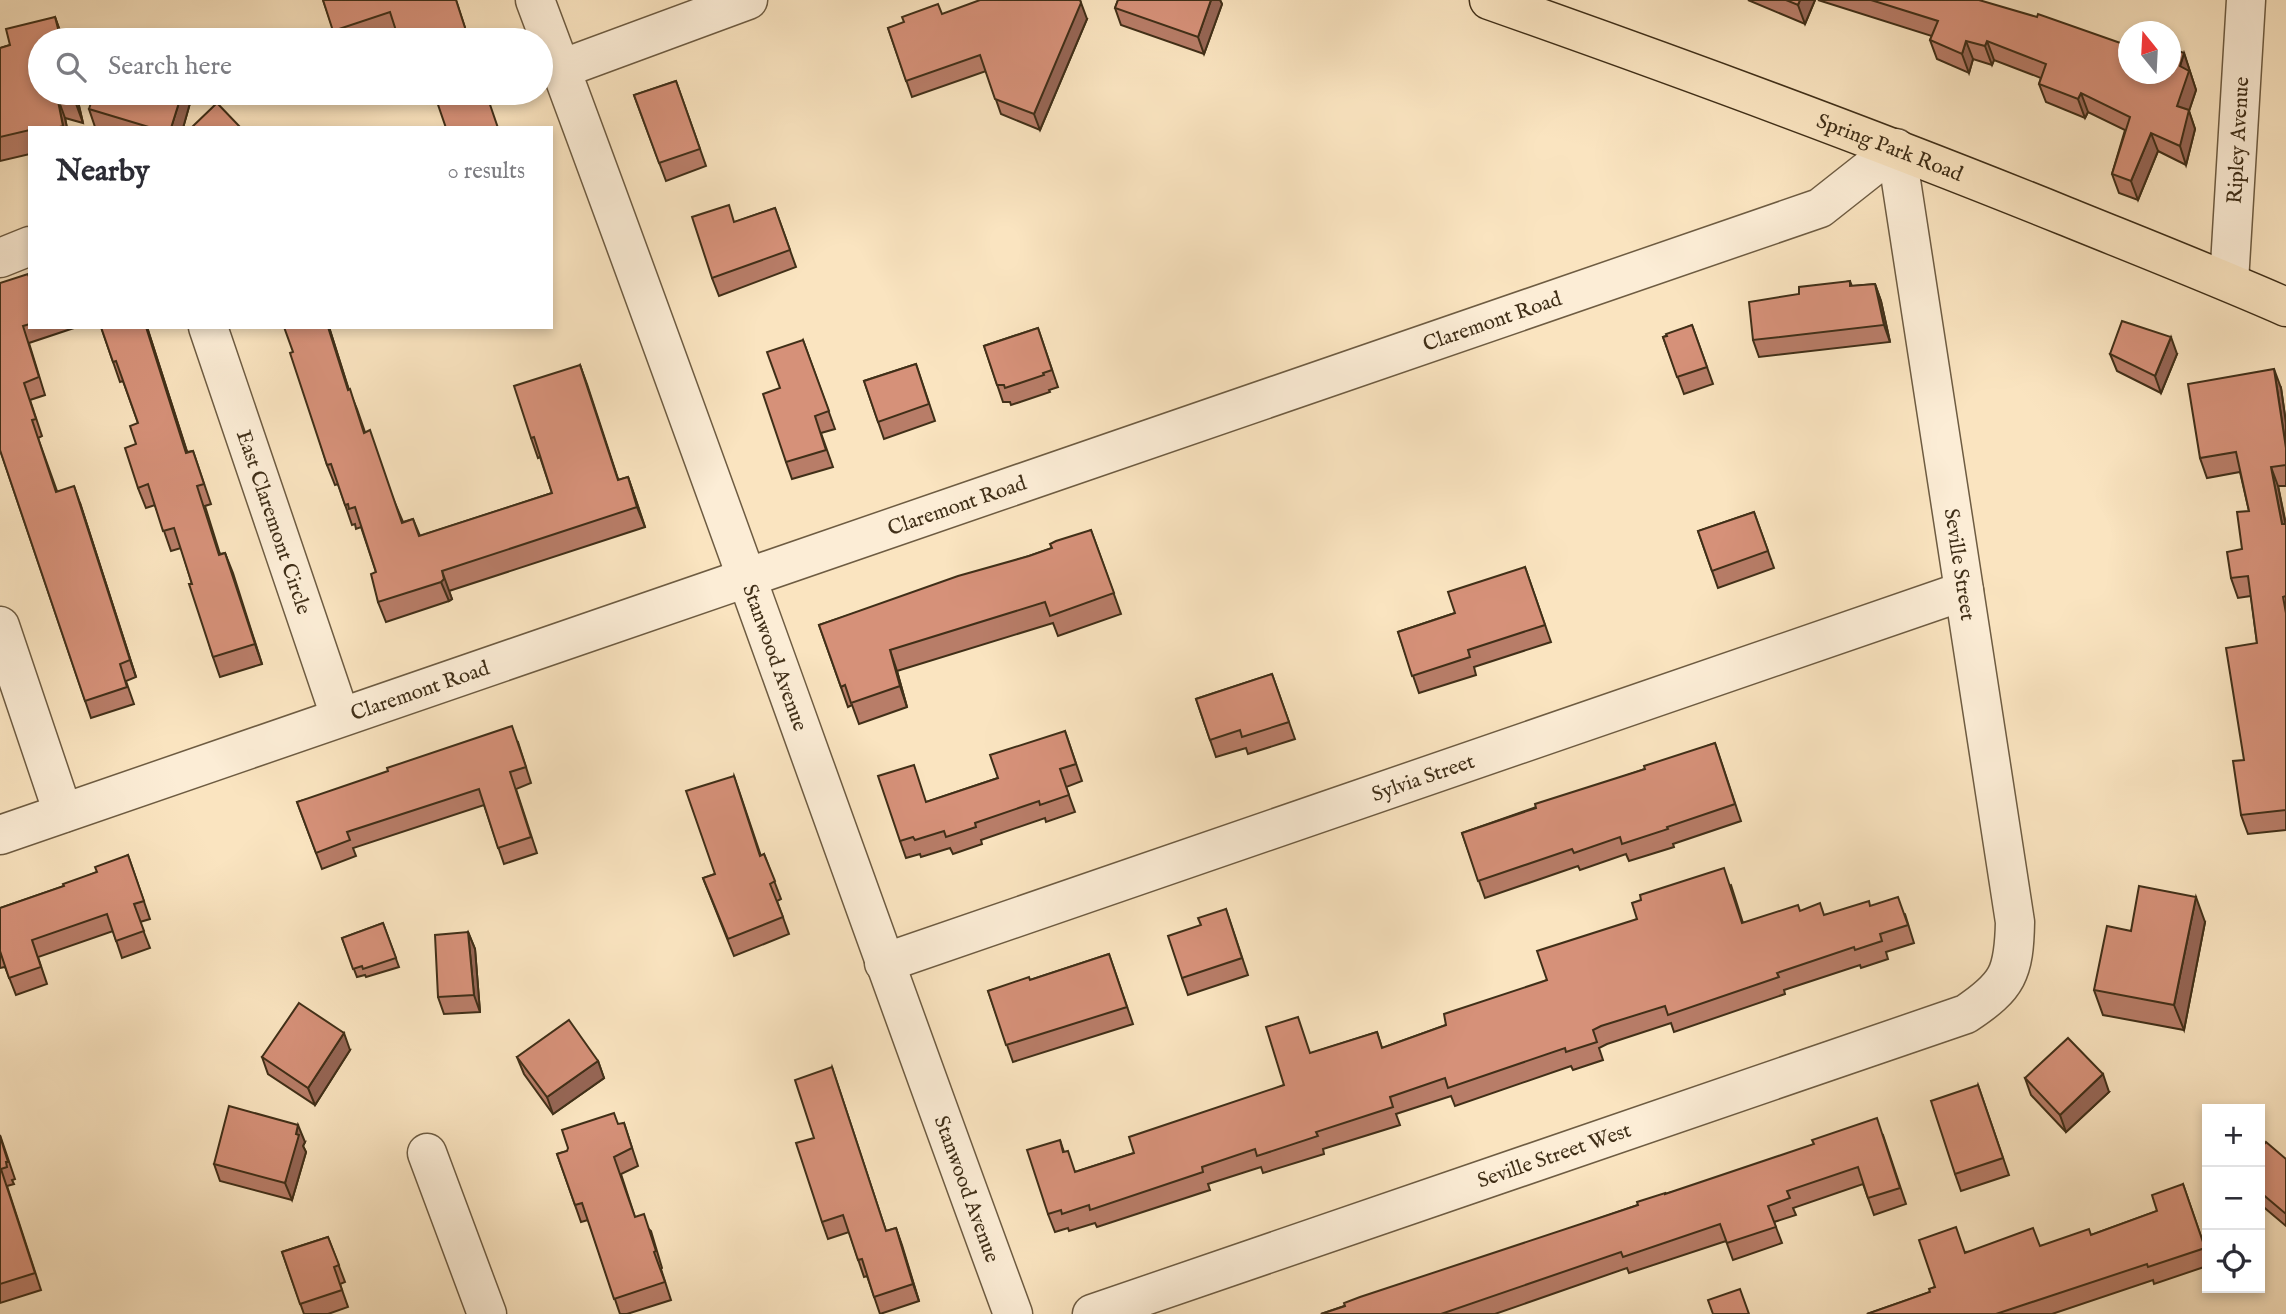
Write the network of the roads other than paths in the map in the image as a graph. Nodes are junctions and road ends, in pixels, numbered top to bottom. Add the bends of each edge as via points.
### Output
1 (535, 0) edge
2 (748, 0) edge
3 (1489, 0) edge
4 (2246, 0) edge
5 (546, 28) edge
6 (553, 48) edge
7 (561, 69) junction
8 (1896, 148) junction
9 (28, 247) edge
10 (0, 258) edge
11 (2229, 282) junction
12 (2286, 307) edge
13 (209, 329) edge
14 (746, 577) junction
15 (1964, 591) junction
16 (0, 626) edge
17 (340, 716) junction
18 (63, 813) junction
19 (0, 835) edge
20 (884, 963) junction
21 (2006, 980) joint
22 (427, 1153) dead end
23 (486, 1314) edge
24 (1013, 1314) edge
25 (1093, 1314) edge

1 - 5 street, Stanwood Avenue
2 - 7 street
3 - 8 main road, Spring Park Road
4 - 11 street, Ripley Avenue
6 - 7 street, Stanwood Avenue
7 - 14 street, Stanwood Avenue
8 - 11 main road, Spring Park Road
8 - 14 street, Claremont Road via 1820,208
8 - 15 street, Seville Street
9 - 10 street
11 - 12 main road, Spring Park Road
13 - 17 street, East Claremont Circle
14 - 17 street, Claremont Road
14 - 20 street, Stanwood Avenue
15 - 20 street, Sylvia Street
15 - 21 street, Seville Street via 2015,922 2014,952
16 - 18 street
17 - 18 street, Claremont Road
18 - 19 street, Claremont Road
20 - 24 street, Stanwood Avenue
21 - 25 street, Seville Street West via 1966,1014
22 - 23 street

